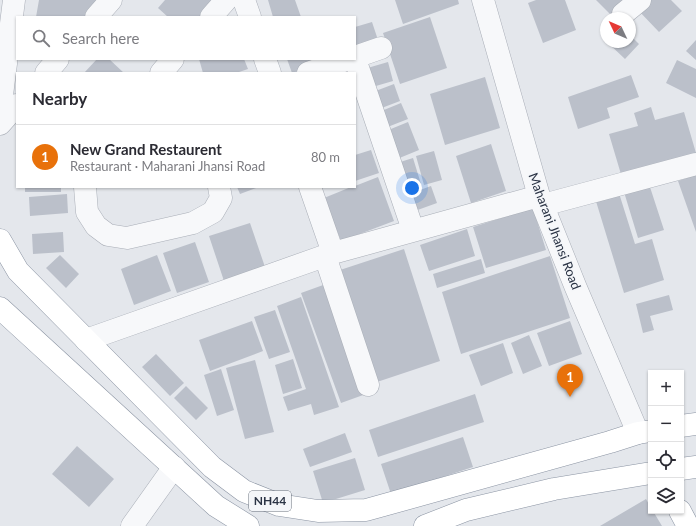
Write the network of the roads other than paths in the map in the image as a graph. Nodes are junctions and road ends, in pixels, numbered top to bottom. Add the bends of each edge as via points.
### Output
1 (14, 0) edge
2 (111, 0) edge
3 (226, 0) edge
4 (244, 0) edge
5 (483, 0) edge
6 (640, 0) edge
7 (625, 12) edge
8 (97, 16) edge
9 (212, 16) edge
10 (250, 16) edge
11 (381, 48) dead end
12 (356, 58) edge
13 (57, 60) edge
14 (172, 60) edge
15 (176, 60) edge
16 (265, 60) edge
17 (346, 60) edge
18 (356, 60) edge
19 (47, 72) edge
20 (162, 72) edge
21 (181, 72) edge
22 (270, 72) edge
23 (311, 72) edge
24 (16, 106) edge
25 (0, 111) edge
26 (0, 124) edge
27 (696, 164) edge
28 (85, 188) edge
29 (219, 188) edge
30 (310, 188) edge
31 (541, 200) junction
32 (413, 230) junction
33 (0, 240) edge
34 (329, 254) junction
35 (0, 308) edge
36 (86, 340) junction
37 (368, 385) dead end
38 (696, 424) edge
39 (684, 426) edge
40 (644, 432) edge
41 (174, 467) junction
42 (696, 467) edge
43 (684, 469) edge
44 (648, 473) edge
45 (682, 514) edge
46 (132, 526) edge
47 (248, 526) edge
48 (425, 526) edge
49 (688, 526) edge

1 - 25 street
2 - 8 street
3 - 9 street
4 - 10 street
5 - 31 street, Maharani Jhansi Road
6 - 7 street
11 - 12 street
13 - 19 street
14 - 20 street
15 - 21 street
16 - 22 street
17 - 23 street
18 - 32 street
24 - 26 street
27 - 31 street
28 - 29 street via 87,212 96,226 108,235 127,238 193,223 213,212 221,198
30 - 34 street
31 - 32 street
31 - 40 street, Maharani Jhansi Road via 576,288
32 - 34 street
33 - 36 highway, NH44 via 18,271
34 - 36 street
34 - 37 street
35 - 41 highway, NH44
36 - 40 highway, NH44 via 212,467 244,491 279,505 318,511 366,510
38 - 39 highway
41 - 46 street
41 - 47 highway, NH44 via 216,506
42 - 43 highway
44 - 48 highway via 554,489 466,510
45 - 49 highway

